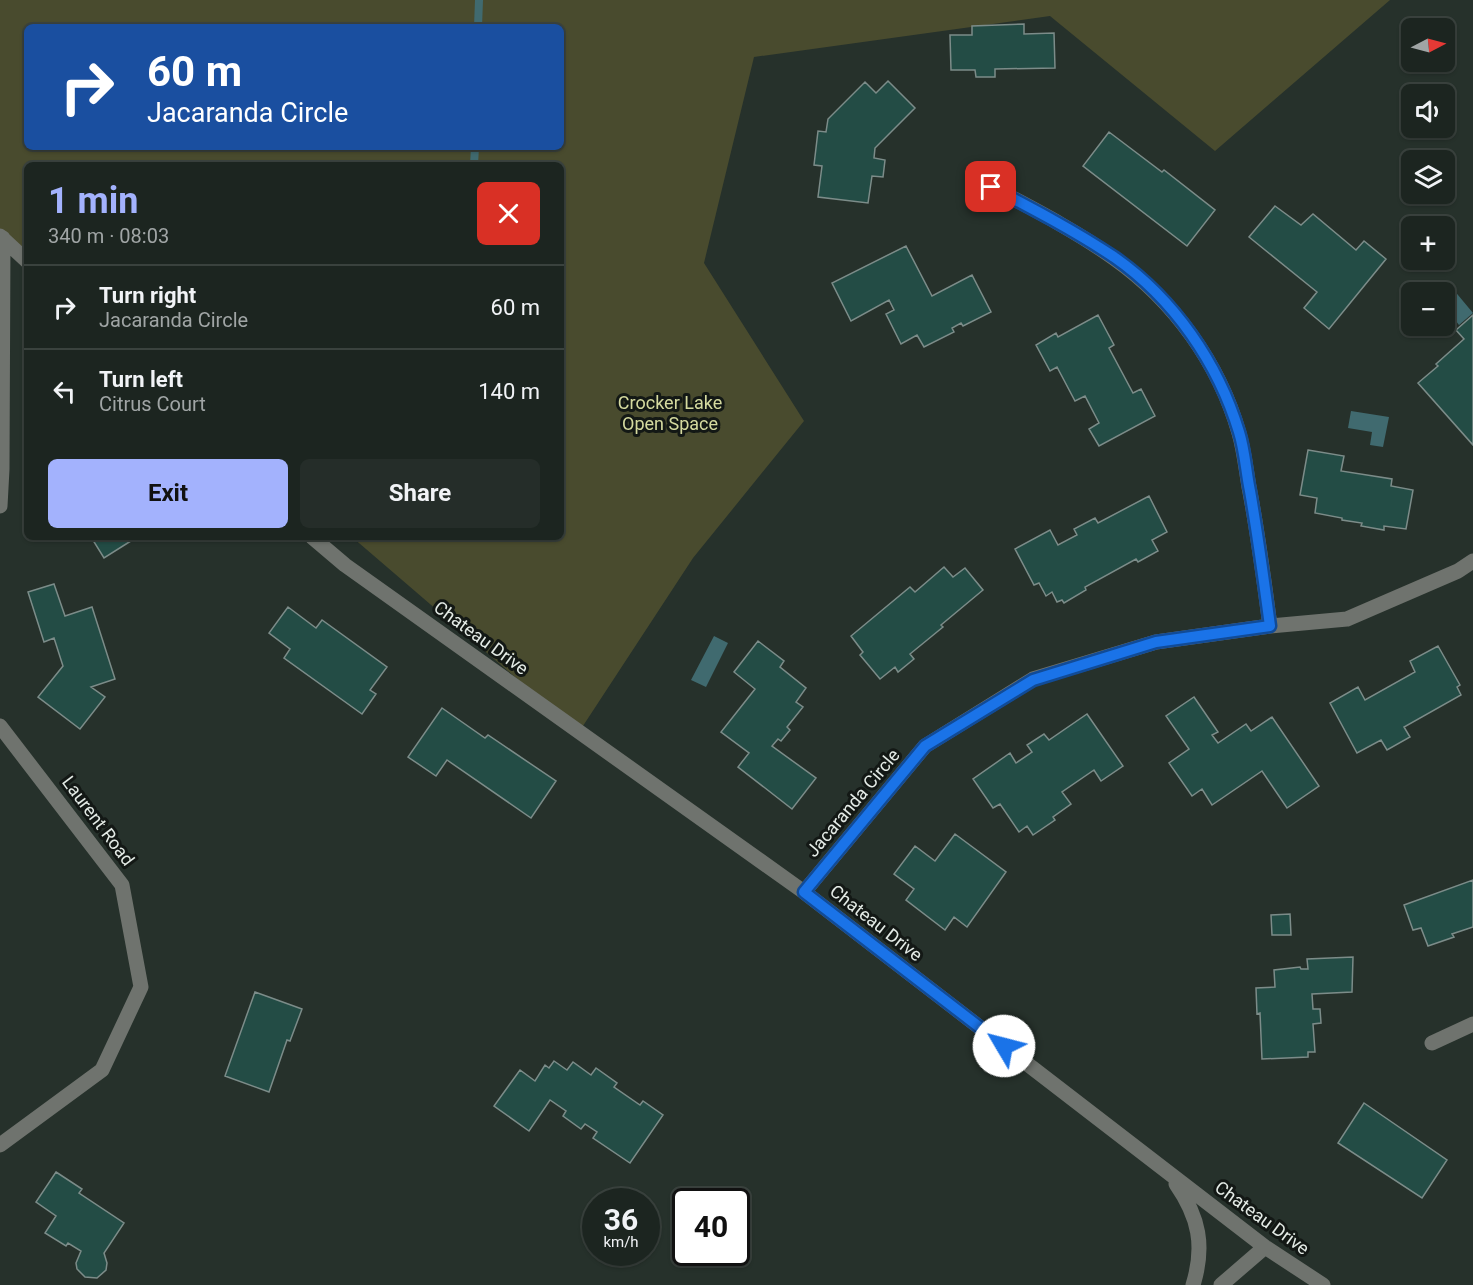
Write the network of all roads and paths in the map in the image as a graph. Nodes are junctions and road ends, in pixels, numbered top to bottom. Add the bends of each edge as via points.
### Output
1 (973, 177) dead end
2 (2, 237) edge
3 (24, 258) edge
4 (0, 506) edge
5 (316, 540) edge
6 (1473, 561) edge
7 (1270, 626) junction
8 (0, 726) edge
9 (804, 892) junction
10 (1473, 1024) edge
11 (1432, 1043) dead end
12 (0, 1145) edge
13 (1168, 1172) junction
14 (1265, 1247) junction
15 (1193, 1285) edge
16 (1221, 1285) edge
17 (1323, 1285) edge

1 - 7 street via 1115,258 1170,308 1195,340 1218,377 1239,434
2 - 3 street
2 - 4 street
5 - 9 street, Chateau Drive
6 - 7 street, Jacaranda Circle via 1347,619
7 - 9 street, Jacaranda Circle via 1156,642 1033,680 925,746
8 - 12 street, Laurent Road via 122,885 141,987 102,1070
9 - 13 street, Chateau Drive
10 - 11 street
13 - 14 street, Chateau Drive
13 - 15 street via 1194,1213 1200,1236 1199,1266
14 - 16 street
14 - 17 street, Chateau Drive

